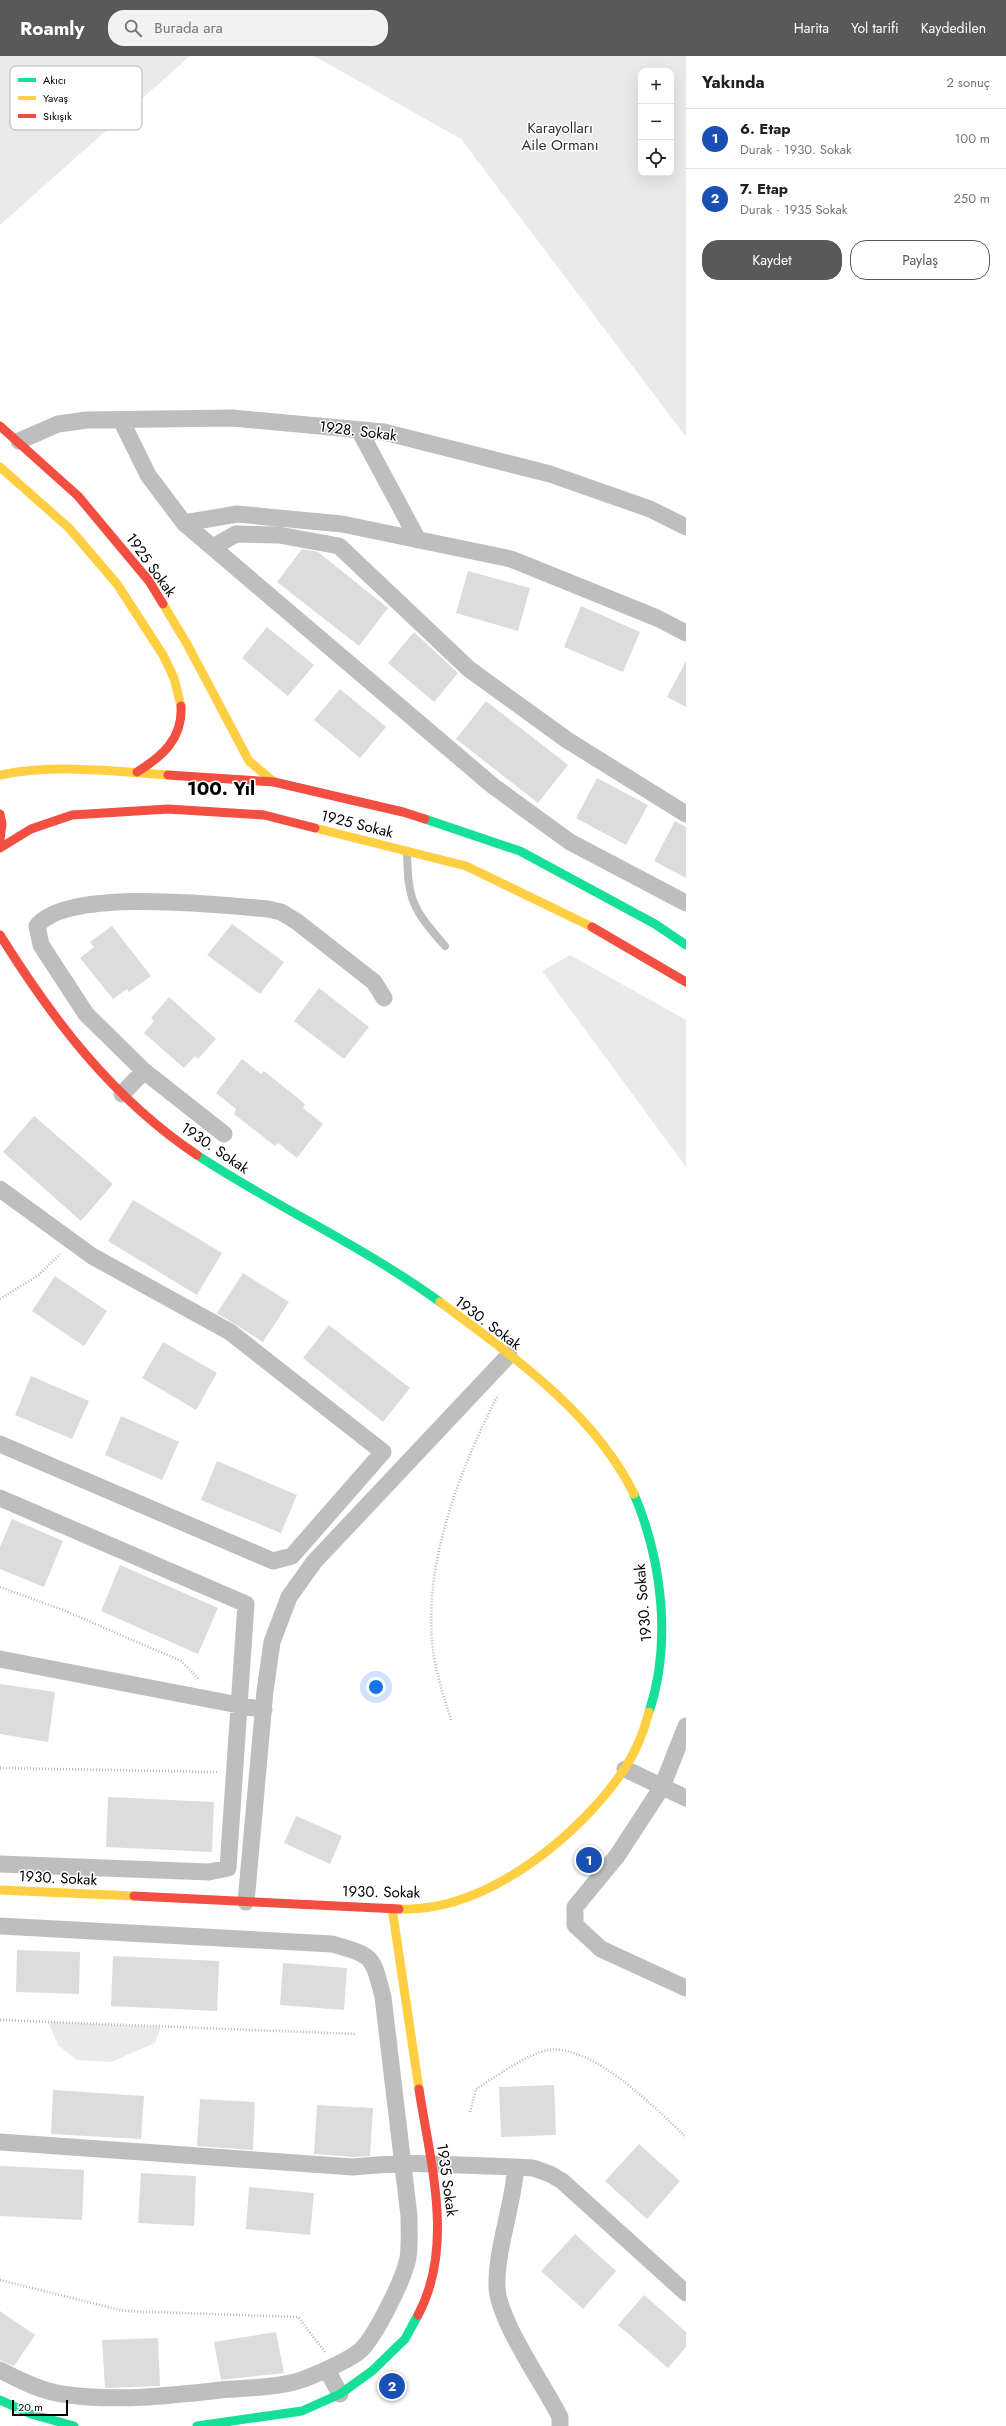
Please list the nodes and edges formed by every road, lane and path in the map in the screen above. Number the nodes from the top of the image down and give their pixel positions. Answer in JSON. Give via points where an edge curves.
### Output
{"nodes":[{"id":1,"x":121,"y":420,"type":"junction"},
{"id":2,"x":0,"y":426,"type":"edge"},
{"id":3,"x":359,"y":430,"type":"junction"},
{"id":4,"x":19,"y":441,"type":"junction"},
{"id":5,"x":0,"y":467,"type":"edge"},
{"id":6,"x":184,"y":523,"type":"junction"},
{"id":7,"x":686,"y":527,"type":"edge"},
{"id":8,"x":418,"y":540,"type":"junction"},
{"id":9,"x":213,"y":547,"type":"junction"},
{"id":10,"x":686,"y":633,"type":"edge"},
{"id":11,"x":137,"y":772,"type":"junction"},
{"id":12,"x":0,"y":775,"type":"edge"},
{"id":13,"x":274,"y":782,"type":"junction"},
{"id":14,"x":0,"y":814,"type":"edge"},
{"id":15,"x":686,"y":814,"type":"edge"},
{"id":16,"x":0,"y":840,"type":"edge"},
{"id":17,"x":0,"y":848,"type":"edge"},
{"id":18,"x":407,"y":851,"type":"junction"},
{"id":19,"x":686,"y":903,"type":"edge"},
{"id":20,"x":0,"y":935,"type":"edge"},
{"id":21,"x":686,"y":945,"type":"edge"},
{"id":22,"x":445,"y":946,"type":"dead end"},
{"id":23,"x":686,"y":982,"type":"edge"},
{"id":24,"x":384,"y":998,"type":"dead end"},
{"id":25,"x":144,"y":1071,"type":"junction"},
{"id":26,"x":122,"y":1094,"type":"junction"},
{"id":27,"x":224,"y":1134,"type":"dead end"},
{"id":28,"x":0,"y":1189,"type":"edge"},
{"id":29,"x":72,"y":1240,"type":"junction"},
{"id":30,"x":0,"y":1299,"type":"edge"},
{"id":31,"x":509,"y":1355,"type":"junction"},
{"id":32,"x":499,"y":1392,"type":"dead end"},
{"id":33,"x":0,"y":1444,"type":"edge"},
{"id":34,"x":383,"y":1452,"type":"junction"},
{"id":35,"x":402,"y":1469,"type":"junction"},
{"id":36,"x":0,"y":1498,"type":"edge"},
{"id":37,"x":0,"y":1587,"type":"edge"},
{"id":38,"x":0,"y":1659,"type":"edge"},
{"id":39,"x":202,"y":1681,"type":"dead end"},
{"id":40,"x":239,"y":1705,"type":"junction"},
{"id":41,"x":264,"y":1710,"type":"junction"},
{"id":42,"x":451,"y":1720,"type":"dead end"},
{"id":43,"x":686,"y":1726,"type":"edge"},
{"id":44,"x":0,"y":1768,"type":"edge"},
{"id":45,"x":625,"y":1769,"type":"junction"},
{"id":46,"x":235,"y":1773,"type":"junction"},
{"id":47,"x":662,"y":1787,"type":"junction"},
{"id":48,"x":686,"y":1798,"type":"edge"},
{"id":49,"x":0,"y":1864,"type":"edge"},
{"id":50,"x":0,"y":1890,"type":"edge"},
{"id":51,"x":246,"y":1902,"type":"junction"},
{"id":52,"x":392,"y":1908,"type":"junction"},
{"id":53,"x":0,"y":1926,"type":"edge"},
{"id":54,"x":686,"y":1988,"type":"edge"},
{"id":55,"x":0,"y":2020,"type":"edge"},
{"id":56,"x":355,"y":2034,"type":"dead end"},
{"id":57,"x":470,"y":2112,"type":"dead end"},
{"id":58,"x":686,"y":2137,"type":"edge"},
{"id":59,"x":0,"y":2142,"type":"edge"},
{"id":60,"x":402,"y":2163,"type":"junction"},
{"id":61,"x":431,"y":2164,"type":"junction"},
{"id":62,"x":516,"y":2167,"type":"junction"},
{"id":63,"x":0,"y":2280,"type":"edge"},
{"id":64,"x":686,"y":2293,"type":"edge"},
{"id":65,"x":331,"y":2367,"type":"junction"},
{"id":66,"x":0,"y":2370,"type":"edge"},
{"id":67,"x":340,"y":2394,"type":"junction"},
{"id":68,"x":0,"y":2400,"type":"edge"},
{"id":69,"x":69,"y":2426,"type":"edge"},
{"id":70,"x":197,"y":2426,"type":"edge"},
{"id":71,"x":560,"y":2426,"type":"edge"}],
"edges":[{"from":1,"to":3,"type":"street","name":"1928. Sokak","via":[[232,418]]},
{"from":1,"to":4,"type":"street","name":"1928. Sokak","via":[[87,420],[58,424]]},
{"from":1,"to":6,"type":"street","via":[[148,475]]},
{"from":2,"to":4,"type":"main road","name":"1925 Sokak"},
{"from":3,"to":7,"type":"street","name":"1928. Sokak","via":[[384,432],[550,474],[650,509]]},
{"from":3,"to":8,"type":"street"},
{"from":4,"to":13,"type":"main road","name":"1925 Sokak","via":[[78,496],[150,581],[187,644],[249,761]]},
{"from":5,"to":11,"type":"main road","name":"1925 Sokak","via":[[89,549],[137,613],[170,667],[179,689],[182,717],[174,740],[160,759]]},
{"from":6,"to":8,"type":"street","via":[[238,514],[342,524]]},
{"from":6,"to":9,"type":"street"},
{"from":8,"to":10,"type":"street","via":[[511,558],[657,618]]},
{"from":9,"to":15,"type":"street","via":[[236,534],[279,535],[339,546],[469,669],[567,740]]},
{"from":9,"to":19,"type":"street","via":[[493,786],[570,842]]},
{"from":11,"to":12,"type":"main road","name":"1925 Sokak","via":[[19,771]]},
{"from":11,"to":13,"type":"main road","name":"1925 Sokak"},
{"from":13,"to":21,"type":"main road","name":"1925 Sokak","via":[[403,812],[520,851],[654,924]]},
{"from":14,"to":16,"type":"main road"},
{"from":17,"to":18,"type":"main road","name":"1925 Sokak","via":[[31,829],[72,815],[168,809],[264,815]]},
{"from":18,"to":22,"type":"lane","via":[[407,883],[411,901],[424,922]]},
{"from":18,"to":23,"type":"main road","name":"1925 Sokak","via":[[466,866],[605,933]]},
{"from":20,"to":26,"type":"main road","name":"1930. Sokak","via":[[28,982],[70,1039]]},
{"from":24,"to":25,"type":"street","via":[[374,982],[296,921],[281,912],[268,909],[148,900],[88,906],[65,911],[41,921],[37,926],[41,946],[86,1014]]},
{"from":25,"to":26,"type":"street"},
{"from":25,"to":27,"type":"street"},
{"from":26,"to":31,"type":"main road","name":"1930. Sokak","via":[[156,1124],[229,1176],[400,1274]]},
{"from":28,"to":29,"type":"street"},
{"from":29,"to":30,"type":"path","via":[[39,1275]]},
{"from":29,"to":34,"type":"street","via":[[92,1256],[230,1332]]},
{"from":31,"to":35,"type":"street"},
{"from":31,"to":45,"type":"main road","name":"1930. Sokak","via":[[558,1397],[603,1444],[628,1480],[645,1522],[657,1576],[662,1631],[660,1676],[646,1723]]},
{"from":32,"to":42,"type":"path","via":[[472,1444],[454,1497],[433,1584],[432,1640],[435,1664]]},
{"from":33,"to":34,"type":"street","via":[[273,1561],[292,1556]]},
{"from":34,"to":35,"type":"street"},
{"from":35,"to":41,"type":"street","via":[[314,1562],[289,1597],[272,1642]]},
{"from":36,"to":40,"type":"street","via":[[246,1604]]},
{"from":37,"to":39,"type":"path","via":[[63,1610],[181,1661]]},
{"from":38,"to":40,"type":"street"},
{"from":40,"to":41,"type":"street"},
{"from":40,"to":46,"type":"street"},
{"from":41,"to":51,"type":"street"},
{"from":43,"to":47,"type":"street"},
{"from":44,"to":46,"type":"path"},
{"from":45,"to":47,"type":"street"},
{"from":45,"to":52,"type":"main road","name":"1930. Sokak","via":[[570,1830],[526,1866],[474,1896],[419,1910]]},
{"from":46,"to":49,"type":"street","via":[[228,1868],[209,1872]]},
{"from":47,"to":48,"type":"street"},
{"from":47,"to":54,"type":"street","via":[[617,1856],[575,1907],[575,1925],[601,1949]]},
{"from":50,"to":51,"type":"main road","name":"1930. Sokak"},
{"from":51,"to":52,"type":"main road","name":"1930. Sokak"},
{"from":52,"to":61,"type":"main road","name":"1935 Sokak"},
{"from":53,"to":60,"type":"street","via":[[332,1944],[365,1954],[374,1965],[383,1997]]},
{"from":55,"to":56,"type":"path"},
{"from":57,"to":58,"type":"path","via":[[476,2089],[514,2065],[547,2050],[568,2052],[603,2066]]},
{"from":59,"to":60,"type":"street","via":[[353,2167]]},
{"from":60,"to":61,"type":"street"},
{"from":60,"to":65,"type":"street","via":[[409,2216],[408,2259],[381,2319],[361,2350]]},
{"from":61,"to":62,"type":"street"},
{"from":61,"to":67,"type":"main road","name":"1935 Sokak","via":[[439,2219],[435,2263],[426,2300],[405,2339],[372,2371]]},
{"from":62,"to":64,"type":"street","via":[[533,2168],[562,2182]]},
{"from":62,"to":71,"type":"street","via":[[497,2274],[498,2298],[506,2320],[560,2417]]},
{"from":63,"to":65,"type":"path","via":[[124,2312],[298,2317]]},
{"from":65,"to":66,"type":"street","via":[[291,2383],[161,2397],[106,2400],[60,2394]]},
{"from":65,"to":67,"type":"street"},
{"from":67,"to":70,"type":"main road","name":"1935 Sokak","via":[[302,2411]]},
{"from":68,"to":69,"type":"main road","via":[[31,2414]]}]}
